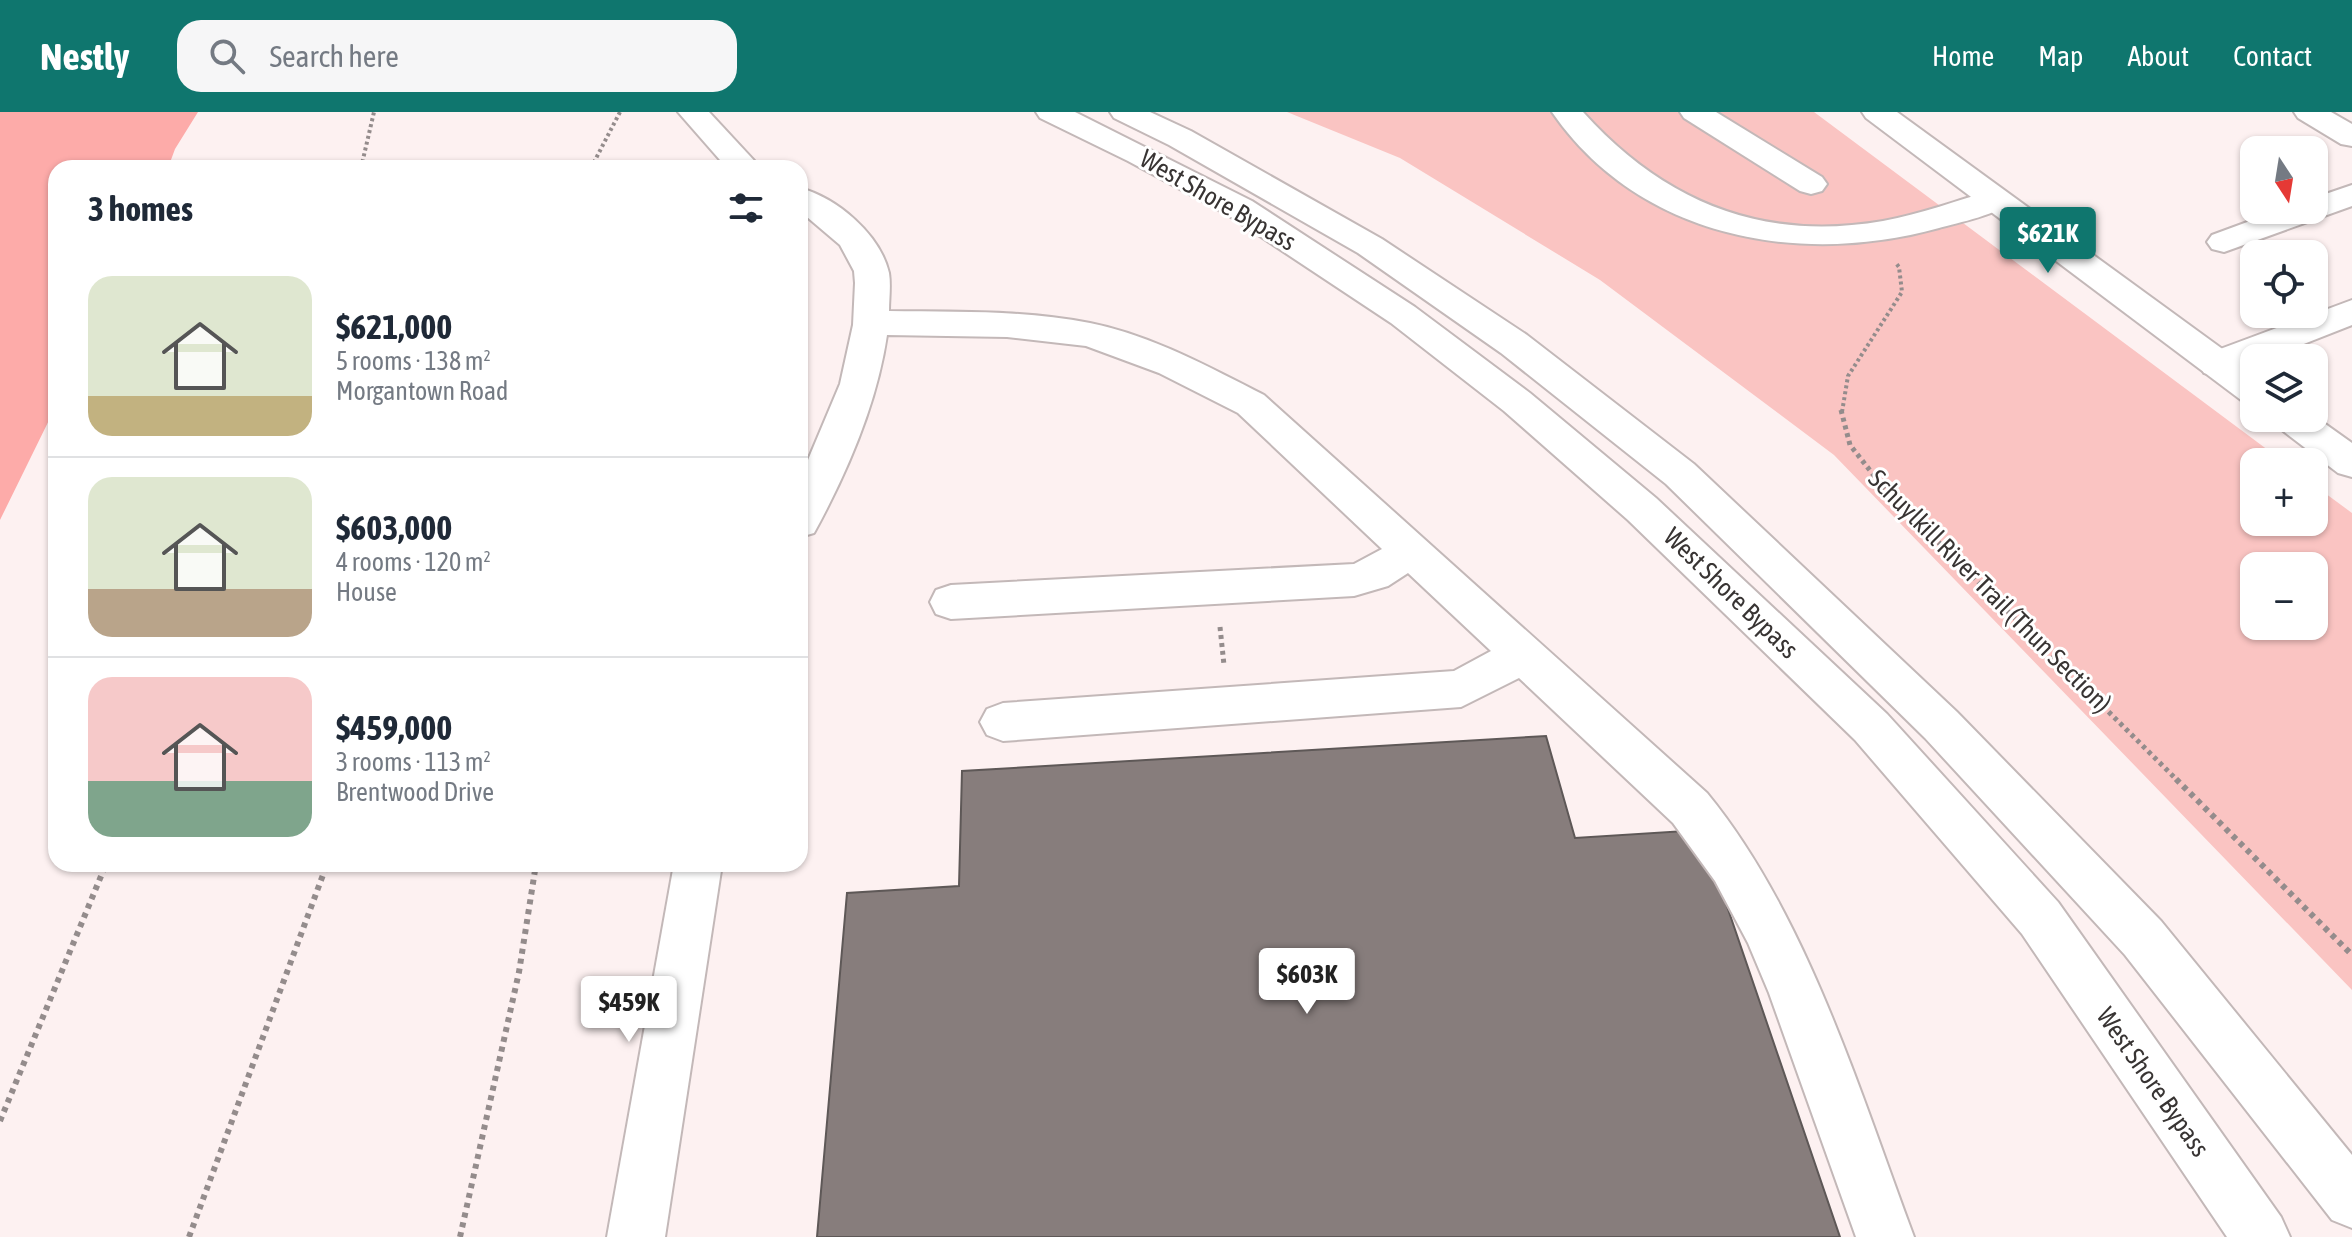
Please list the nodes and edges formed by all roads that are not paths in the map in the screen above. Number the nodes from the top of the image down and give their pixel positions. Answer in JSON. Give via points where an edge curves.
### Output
{"nodes":[{"id":1,"x":693,"y":112,"type":"edge"},
{"id":2,"x":1051,"y":112,"type":"edge"},
{"id":3,"x":1125,"y":112,"type":"edge"},
{"id":4,"x":1567,"y":112,"type":"edge"},
{"id":5,"x":1695,"y":112,"type":"edge"},
{"id":6,"x":1877,"y":112,"type":"edge"},
{"id":7,"x":2309,"y":112,"type":"edge"},
{"id":8,"x":2352,"y":137,"type":"edge"},
{"id":9,"x":736,"y":160,"type":"edge"},
{"id":10,"x":1811,"y":184,"type":"dead end"},
{"id":11,"x":2352,"y":195,"type":"edge"},
{"id":12,"x":1995,"y":200,"type":"junction"},
{"id":13,"x":808,"y":202,"type":"edge"},
{"id":14,"x":2328,"y":204,"type":"edge"},
{"id":15,"x":2274,"y":224,"type":"edge"},
{"id":16,"x":2224,"y":242,"type":"dead end"},
{"id":17,"x":2352,"y":312,"type":"edge"},
{"id":18,"x":873,"y":323,"type":"junction"},
{"id":19,"x":2217,"y":364,"type":"junction"},
{"id":20,"x":2240,"y":381,"type":"edge"},
{"id":21,"x":2310,"y":432,"type":"edge"},
{"id":22,"x":2352,"y":463,"type":"edge"},
{"id":23,"x":808,"y":504,"type":"edge"},
{"id":24,"x":1413,"y":550,"type":"junction"},
{"id":25,"x":951,"y":602,"type":"dead end"},
{"id":26,"x":1523,"y":654,"type":"junction"},
{"id":27,"x":1003,"y":722,"type":"dead end"},
{"id":28,"x":697,"y":872,"type":"edge"},
{"id":29,"x":2352,"y":1200,"type":"edge"},
{"id":30,"x":636,"y":1237,"type":"edge"},
{"id":31,"x":1885,"y":1237,"type":"edge"},
{"id":32,"x":2261,"y":1237,"type":"edge"}],
"edges":[{"from":1,"to":9,"type":"main road"},
{"from":2,"to":32,"type":"main road","name":"West Shore Bypass","via":[[1240,208],[1403,315],[1517,402],[1642,509],[1871,727],[2040,918]]},
{"from":3,"to":29,"type":"main road","name":"West Shore Bypass","via":[[1370,246],[1514,344],[1680,474],[1941,725],[2143,938]]},
{"from":4,"to":12,"type":"main road","via":[[1627,173],[1665,198],[1724,221],[1789,235],[1872,233]]},
{"from":5,"to":10,"type":"main road"},
{"from":6,"to":12,"type":"main road"},
{"from":7,"to":8,"type":"main road"},
{"from":11,"to":14,"type":"main road"},
{"from":12,"to":19,"type":"main road"},
{"from":13,"to":18,"type":"main road","via":[[854,237],[871,272]]},
{"from":15,"to":16,"type":"main road"},
{"from":17,"to":19,"type":"main road"},
{"from":18,"to":23,"type":"main road","via":[[856,393]]},
{"from":18,"to":24,"type":"main road","via":[[1007,325],[1090,335],[1172,364],[1251,404]]},
{"from":19,"to":20,"type":"main road"},
{"from":21,"to":22,"type":"main road"},
{"from":24,"to":25,"type":"main road","via":[[1373,575],[1354,580]]},
{"from":24,"to":26,"type":"main road"},
{"from":26,"to":27,"type":"main road","via":[[1461,689]]},
{"from":26,"to":31,"type":"main road","via":[[1690,808],[1727,857],[1794,991]]},
{"from":28,"to":30,"type":"main road"}]}
